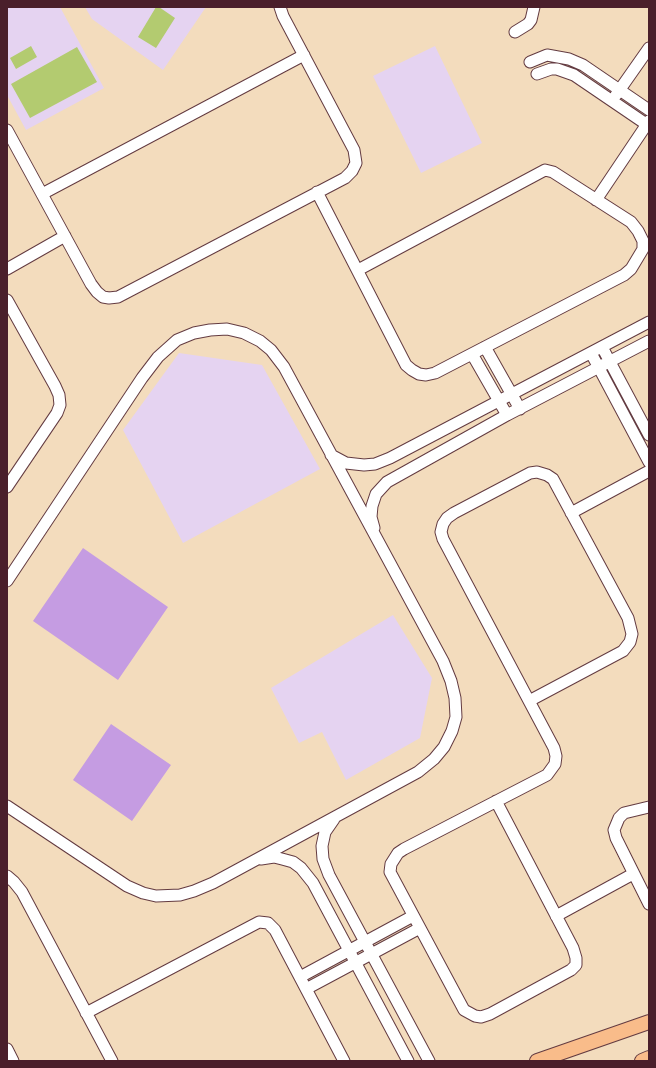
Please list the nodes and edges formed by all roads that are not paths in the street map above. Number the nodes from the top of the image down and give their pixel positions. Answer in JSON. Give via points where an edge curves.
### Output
{"nodes":[{"id":1,"x":280,"y":7,"type":"edge"},
{"id":2,"x":534,"y":7,"type":"edge"},
{"id":3,"x":515,"y":32,"type":"dead end"},
{"id":4,"x":649,"y":48,"type":"edge"},
{"id":5,"x":304,"y":55,"type":"junction"},
{"id":6,"x":530,"y":62,"type":"dead end"},
{"id":7,"x":537,"y":74,"type":"dead end"},
{"id":8,"x":620,"y":90,"type":"junction"},
{"id":9,"x":612,"y":101,"type":"junction"},
{"id":10,"x":649,"y":110,"type":"edge"},
{"id":11,"x":648,"y":124,"type":"edge"},
{"id":12,"x":7,"y":130,"type":"edge"},
{"id":13,"x":317,"y":192,"type":"junction"},
{"id":14,"x":42,"y":194,"type":"junction"},
{"id":15,"x":596,"y":200,"type":"junction"},
{"id":16,"x":65,"y":236,"type":"junction"},
{"id":17,"x":7,"y":269,"type":"edge"},
{"id":18,"x":358,"y":270,"type":"junction"},
{"id":19,"x":7,"y":300,"type":"edge"},
{"id":20,"x":649,"y":322,"type":"edge"},
{"id":21,"x":649,"y":341,"type":"edge"},
{"id":22,"x":485,"y":347,"type":"junction"},
{"id":23,"x":602,"y":347,"type":"junction"},
{"id":24,"x":591,"y":353,"type":"junction"},
{"id":25,"x":472,"y":354,"type":"junction"},
{"id":26,"x":611,"y":362,"type":"junction"},
{"id":27,"x":599,"y":368,"type":"junction"},
{"id":28,"x":511,"y":394,"type":"junction"},
{"id":29,"x":498,"y":400,"type":"junction"},
{"id":30,"x":520,"y":409,"type":"junction"},
{"id":31,"x":507,"y":415,"type":"junction"},
{"id":32,"x":649,"y":435,"type":"edge"},
{"id":33,"x":331,"y":455,"type":"junction"},
{"id":34,"x":649,"y":462,"type":"edge"},
{"id":35,"x":649,"y":471,"type":"edge"},
{"id":36,"x":7,"y":487,"type":"edge"},
{"id":37,"x":571,"y":512,"type":"junction"},
{"id":38,"x":377,"y":540,"type":"junction"},
{"id":39,"x":8,"y":579,"type":"edge"},
{"id":40,"x":529,"y":701,"type":"junction"},
{"id":41,"x":496,"y":801,"type":"junction"},
{"id":42,"x":7,"y":806,"type":"edge"},
{"id":43,"x":649,"y":808,"type":"edge"},
{"id":44,"x":336,"y":816,"type":"junction"},
{"id":45,"x":257,"y":859,"type":"junction"},
{"id":46,"x":633,"y":874,"type":"junction"},
{"id":47,"x":7,"y":876,"type":"edge"},
{"id":48,"x":649,"y":904,"type":"edge"},
{"id":49,"x":413,"y":916,"type":"junction"},
{"id":50,"x":556,"y":916,"type":"junction"},
{"id":51,"x":420,"y":928,"type":"junction"},
{"id":52,"x":365,"y":942,"type":"junction"},
{"id":53,"x":349,"y":950,"type":"junction"},
{"id":54,"x":371,"y":954,"type":"junction"},
{"id":55,"x":355,"y":963,"type":"junction"},
{"id":56,"x":300,"y":976,"type":"junction"},
{"id":57,"x":306,"y":989,"type":"junction"},
{"id":58,"x":86,"y":1013,"type":"junction"},
{"id":59,"x":649,"y":1022,"type":"edge"},
{"id":60,"x":7,"y":1049,"type":"edge"},
{"id":61,"x":649,"y":1058,"type":"edge"},
{"id":62,"x":14,"y":1061,"type":"edge"},
{"id":63,"x":112,"y":1061,"type":"edge"},
{"id":64,"x":344,"y":1061,"type":"edge"},
{"id":65,"x":408,"y":1061,"type":"edge"},
{"id":66,"x":429,"y":1061,"type":"edge"},
{"id":67,"x":537,"y":1061,"type":"edge"},
{"id":68,"x":642,"y":1061,"type":"edge"}],
"edges":[{"from":1,"to":5,"type":"street"},
{"from":2,"to":3,"type":"street","via":[[528,24]]},
{"from":4,"to":8,"type":"street"},
{"from":5,"to":13,"type":"street","via":[[354,150],[356,163],[352,172],[345,178]]},
{"from":5,"to":14,"type":"street"},
{"from":6,"to":8,"type":"street","via":[[547,55],[569,58]]},
{"from":7,"to":9,"type":"street","via":[[551,69],[563,70]]},
{"from":8,"to":9,"type":"street"},
{"from":8,"to":10,"type":"street"},
{"from":9,"to":11,"type":"street"},
{"from":11,"to":15,"type":"street"},
{"from":12,"to":14,"type":"street"},
{"from":13,"to":16,"type":"street","via":[[118,297],[109,298],[97,292]]},
{"from":13,"to":18,"type":"street"},
{"from":14,"to":16,"type":"street"},
{"from":15,"to":18,"type":"street","via":[[553,172],[545,170]]},
{"from":15,"to":22,"type":"street","via":[[631,222],[638,230],[643,241],[643,249],[631,269],[624,276]]},
{"from":16,"to":17,"type":"street"},
{"from":18,"to":25,"type":"street","via":[[406,365],[412,370],[426,375],[435,373]]},
{"from":19,"to":36,"type":"street","via":[[55,386],[60,405]]},
{"from":20,"to":23,"type":"street"},
{"from":21,"to":26,"type":"street"},
{"from":22,"to":25,"type":"street"},
{"from":22,"to":28,"type":"street"},
{"from":23,"to":24,"type":"street"},
{"from":23,"to":26,"type":"street"},
{"from":24,"to":27,"type":"street"},
{"from":24,"to":28,"type":"street"},
{"from":25,"to":29,"type":"street"},
{"from":26,"to":27,"type":"street"},
{"from":26,"to":32,"type":"street"},
{"from":27,"to":30,"type":"street"},
{"from":27,"to":34,"type":"street"},
{"from":28,"to":29,"type":"street"},
{"from":28,"to":30,"type":"street"},
{"from":29,"to":31,"type":"street"},
{"from":29,"to":33,"type":"street","via":[[375,464],[350,464]]},
{"from":30,"to":31,"type":"street"},
{"from":31,"to":38,"type":"street","via":[[381,487],[372,506],[371,517]]},
{"from":33,"to":38,"type":"street"},
{"from":33,"to":39,"type":"street","via":[[284,367],[271,350],[244,333],[227,329],[194,333],[178,340],[158,357]]},
{"from":35,"to":37,"type":"street"},
{"from":37,"to":40,"type":"street","via":[[628,618],[632,634],[630,642],[623,650]]},
{"from":37,"to":40,"type":"street","via":[[553,479],[542,473],[530,473],[454,513],[447,518],[441,532]]},
{"from":38,"to":44,"type":"street","via":[[443,661],[455,698],[456,717],[444,747],[418,772]]},
{"from":40,"to":41,"type":"street","via":[[554,748],[555,764],[547,775]]},
{"from":41,"to":49,"type":"street","via":[[404,849],[394,858],[390,864],[390,872]]},
{"from":41,"to":50,"type":"street"},
{"from":42,"to":45,"type":"street","via":[[127,886],[156,896],[194,891]]},
{"from":43,"to":46,"type":"street","via":[[624,813],[614,830]]},
{"from":44,"to":45,"type":"street"},
{"from":44,"to":52,"type":"street","via":[[325,832],[323,859]]},
{"from":45,"to":53,"type":"street","via":[[274,857],[301,868],[313,883]]},
{"from":46,"to":48,"type":"street"},
{"from":46,"to":50,"type":"street"},
{"from":47,"to":58,"type":"street","via":[[22,892]]},
{"from":49,"to":51,"type":"street"},
{"from":49,"to":52,"type":"street"},
{"from":50,"to":51,"type":"street","via":[[573,948],[576,965],[490,1014],[481,1016],[464,1010]]},
{"from":51,"to":54,"type":"street"},
{"from":52,"to":53,"type":"street"},
{"from":52,"to":54,"type":"street"},
{"from":53,"to":55,"type":"street"},
{"from":53,"to":56,"type":"street"},
{"from":54,"to":55,"type":"street"},
{"from":54,"to":66,"type":"street"},
{"from":55,"to":57,"type":"street"},
{"from":55,"to":65,"type":"street"},
{"from":56,"to":57,"type":"street"},
{"from":56,"to":58,"type":"street","via":[[275,930],[268,923],[259,922]]},
{"from":57,"to":64,"type":"street"},
{"from":58,"to":63,"type":"street"},
{"from":59,"to":67,"type":"main road"},
{"from":60,"to":62,"type":"street"},
{"from":61,"to":68,"type":"main road"}]}
